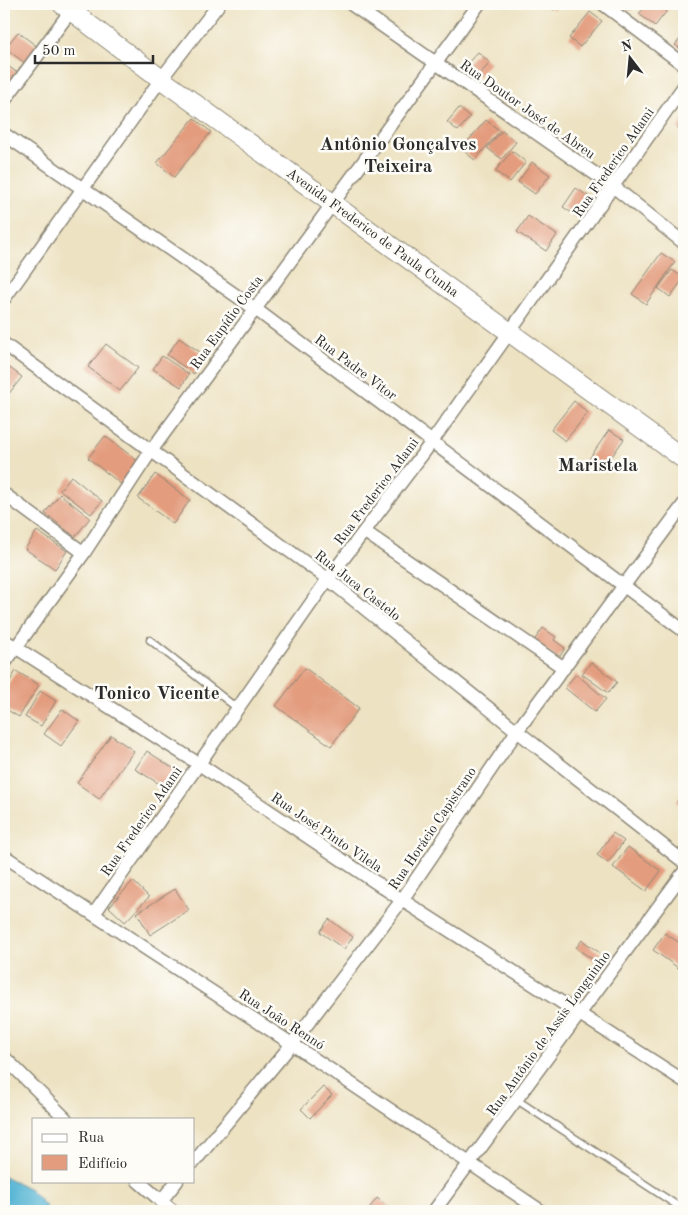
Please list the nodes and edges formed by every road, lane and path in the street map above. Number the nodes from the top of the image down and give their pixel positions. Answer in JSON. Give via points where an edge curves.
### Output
{"nodes":[{"id":1,"x":219,"y":4,"type":"edge"},
{"id":2,"x":351,"y":4,"type":"edge"},
{"id":3,"x":479,"y":4,"type":"edge"},
{"id":4,"x":603,"y":4,"type":"edge"},
{"id":5,"x":69,"y":6,"type":"edge"},
{"id":6,"x":435,"y":62,"type":"junction"},
{"id":7,"x":684,"y":65,"type":"edge"},
{"id":8,"x":161,"y":79,"type":"junction"},
{"id":9,"x":684,"y":86,"type":"edge"},
{"id":10,"x":4,"y":102,"type":"edge"},
{"id":11,"x":4,"y":134,"type":"edge"},
{"id":12,"x":614,"y":188,"type":"junction"},
{"id":13,"x":83,"y":191,"type":"junction"},
{"id":14,"x":334,"y":203,"type":"junction"},
{"id":15,"x":684,"y":243,"type":"edge"},
{"id":16,"x":4,"y":299,"type":"edge"},
{"id":17,"x":254,"y":308,"type":"junction"},
{"id":18,"x":510,"y":334,"type":"junction"},
{"id":19,"x":4,"y":344,"type":"edge"},
{"id":20,"x":431,"y":443,"type":"junction"},
{"id":21,"x":151,"y":451,"type":"junction"},
{"id":22,"x":684,"y":459,"type":"edge"},
{"id":23,"x":4,"y":494,"type":"edge"},
{"id":24,"x":684,"y":504,"type":"edge"},
{"id":25,"x":365,"y":532,"type":"junction"},
{"id":26,"x":84,"y":553,"type":"junction"},
{"id":27,"x":328,"y":580,"type":"junction"},
{"id":28,"x":624,"y":586,"type":"junction"},
{"id":29,"x":684,"y":631,"type":"edge"},
{"id":30,"x":4,"y":640,"type":"edge"},
{"id":31,"x":150,"y":640,"type":"dead end"},
{"id":32,"x":15,"y":647,"type":"junction"},
{"id":33,"x":4,"y":664,"type":"edge"},
{"id":34,"x":564,"y":668,"type":"junction"},
{"id":35,"x":238,"y":709,"type":"junction"},
{"id":36,"x":516,"y":731,"type":"junction"},
{"id":37,"x":199,"y":764,"type":"junction"},
{"id":38,"x":4,"y":856,"type":"edge"},
{"id":39,"x":684,"y":862,"type":"edge"},
{"id":40,"x":684,"y":872,"type":"edge"},
{"id":41,"x":402,"y":900,"type":"junction"},
{"id":42,"x":94,"y":914,"type":"junction"},
{"id":43,"x":581,"y":1014,"type":"junction"},
{"id":44,"x":292,"y":1044,"type":"junction"},
{"id":45,"x":4,"y":1057,"type":"edge"},
{"id":46,"x":684,"y":1081,"type":"edge"},
{"id":47,"x":517,"y":1100,"type":"junction"},
{"id":48,"x":65,"y":1118,"type":"edge"},
{"id":49,"x":195,"y":1161,"type":"edge"},
{"id":50,"x":471,"y":1163,"type":"junction"},
{"id":51,"x":139,"y":1182,"type":"edge"},
{"id":52,"x":176,"y":1182,"type":"edge"},
{"id":53,"x":161,"y":1201,"type":"junction"},
{"id":54,"x":684,"y":1210,"type":"edge"},
{"id":55,"x":173,"y":1211,"type":"edge"},
{"id":56,"x":434,"y":1211,"type":"edge"},
{"id":57,"x":541,"y":1211,"type":"edge"}],
"edges":[{"from":1,"to":8,"type":"street"},
{"from":2,"to":6,"type":"street","name":"Rua Doutor José de Abreu"},
{"from":3,"to":6,"type":"street","name":"Rua Eupídio Costa"},
{"from":4,"to":7,"type":"street"},
{"from":5,"to":8,"type":"main road","name":"Avenida Frederico de Paula Cunha"},
{"from":5,"to":10,"type":"street"},
{"from":6,"to":12,"type":"street","name":"Rua Doutor José de Abreu"},
{"from":6,"to":14,"type":"street","name":"Rua Eupídio Costa"},
{"from":8,"to":13,"type":"street"},
{"from":8,"to":14,"type":"main road","name":"Avenida Frederico de Paula Cunha"},
{"from":9,"to":12,"type":"street","name":"Rua Frederico Adami"},
{"from":11,"to":13,"type":"street","name":"Rua Padre Vitor"},
{"from":12,"to":15,"type":"street","name":"Rua Doutor José de Abreu"},
{"from":12,"to":18,"type":"street","name":"Rua Frederico Adami"},
{"from":13,"to":16,"type":"street"},
{"from":13,"to":17,"type":"street","name":"Rua Padre Vitor"},
{"from":14,"to":17,"type":"street","name":"Rua Eupídio Costa"},
{"from":14,"to":18,"type":"main road","name":"Avenida Frederico de Paula Cunha"},
{"from":17,"to":20,"type":"street","name":"Rua Padre Vitor"},
{"from":17,"to":21,"type":"street","name":"Rua Eupídio Costa"},
{"from":18,"to":20,"type":"street","name":"Rua Frederico Adami"},
{"from":18,"to":22,"type":"main road","name":"Avenida Frederico de Paula Cunha"},
{"from":19,"to":21,"type":"street","name":"Rua Juca Castelo"},
{"from":20,"to":25,"type":"street","name":"Rua Frederico Adami"},
{"from":20,"to":28,"type":"street","name":"Rua Padre Vitor"},
{"from":21,"to":26,"type":"street","name":"Rua Eupídio Costa"},
{"from":21,"to":27,"type":"street","name":"Rua Juca Castelo"},
{"from":23,"to":26,"type":"street"},
{"from":24,"to":28,"type":"street","name":"Rua Horácio Capistrano"},
{"from":25,"to":27,"type":"street","name":"Rua Frederico Adami"},
{"from":25,"to":34,"type":"street"},
{"from":26,"to":32,"type":"street","name":"Rua Eupídio Costa"},
{"from":27,"to":35,"type":"street","name":"Rua Frederico Adami"},
{"from":27,"to":36,"type":"street","name":"Rua Juca Castelo"},
{"from":28,"to":29,"type":"street","name":"Rua Padre Vitor"},
{"from":28,"to":34,"type":"street","name":"Rua Horácio Capistrano"},
{"from":30,"to":32,"type":"street","name":"Rua José Pinto Vilela"},
{"from":31,"to":35,"type":"lane"},
{"from":32,"to":33,"type":"street","name":"Rua Eupídio Costa"},
{"from":32,"to":37,"type":"street","name":"Rua José Pinto Vilela"},
{"from":34,"to":36,"type":"street","name":"Rua Horácio Capistrano"},
{"from":35,"to":37,"type":"street","name":"Rua Frederico Adami"},
{"from":36,"to":39,"type":"street","name":"Rua Juca Castelo"},
{"from":36,"to":41,"type":"street","name":"Rua Horácio Capistrano"},
{"from":37,"to":41,"type":"street","name":"Rua José Pinto Vilela"},
{"from":37,"to":42,"type":"street","name":"Rua Frederico Adami"},
{"from":38,"to":42,"type":"street","name":"Rua João Rennó"},
{"from":40,"to":43,"type":"street","name":"Rua Antônio de Assis Longuinho"},
{"from":41,"to":43,"type":"street","name":"Rua José Pinto Vilela"},
{"from":41,"to":44,"type":"street","name":"Rua Horácio Capistrano"},
{"from":42,"to":44,"type":"street","name":"Rua João Rennó"},
{"from":43,"to":46,"type":"street","name":"Rua José Pinto Vilela"},
{"from":43,"to":47,"type":"street","name":"Rua Antônio de Assis Longuinho"},
{"from":44,"to":49,"type":"street","name":"Rua Horácio Capistrano"},
{"from":44,"to":50,"type":"street","name":"Rua João Rennó"},
{"from":45,"to":48,"type":"street"},
{"from":47,"to":50,"type":"street","name":"Rua Antônio de Assis Longuinho"},
{"from":47,"to":54,"type":"lane"},
{"from":50,"to":56,"type":"street","name":"Rua Antônio de Assis Longuinho"},
{"from":50,"to":57,"type":"street","name":"Rua João Rennó"},
{"from":51,"to":53,"type":"street"},
{"from":52,"to":53,"type":"street"},
{"from":53,"to":55,"type":"street"}]}
